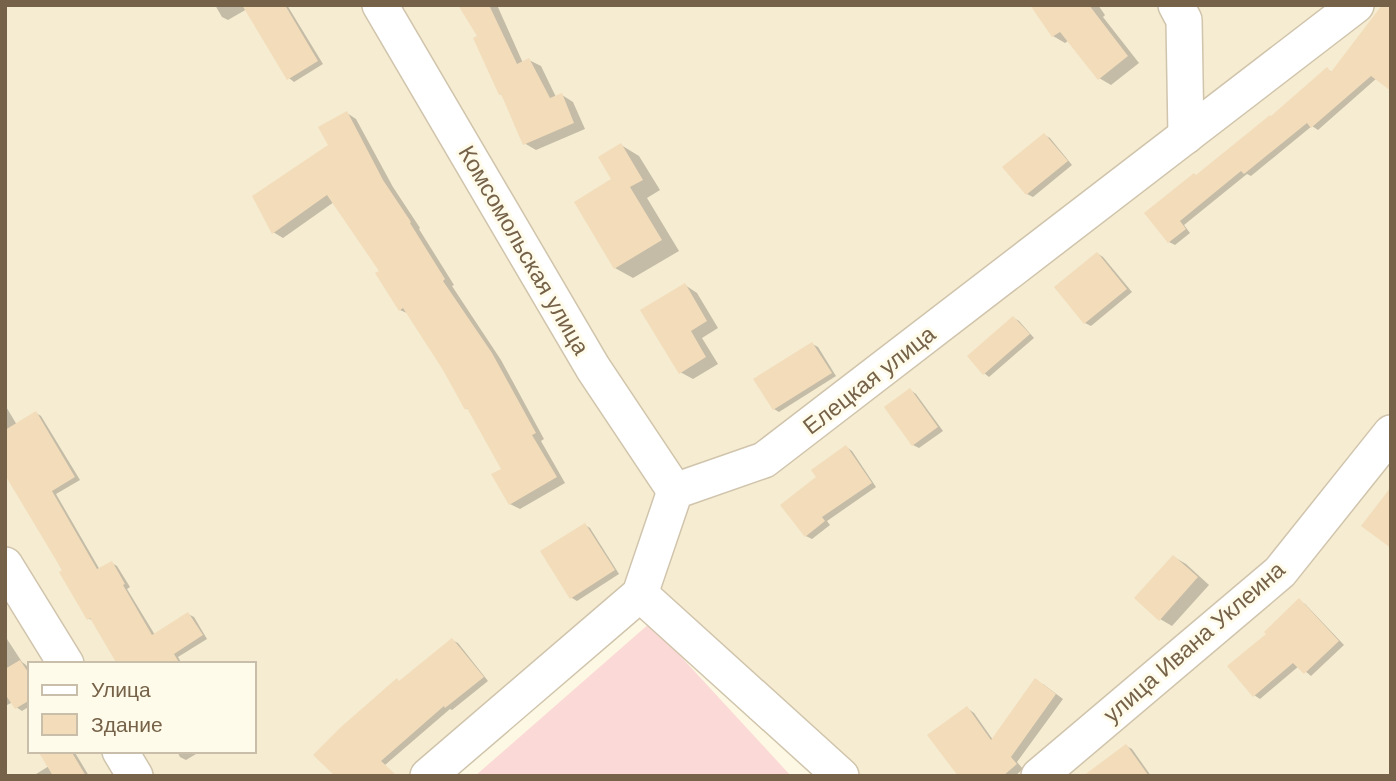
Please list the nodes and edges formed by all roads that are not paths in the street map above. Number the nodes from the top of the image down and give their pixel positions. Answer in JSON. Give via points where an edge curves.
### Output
{"nodes":[{"id":1,"x":380,"y":5,"type":"edge"},
{"id":2,"x":1176,"y":5,"type":"edge"},
{"id":3,"x":1356,"y":5,"type":"edge"},
{"id":4,"x":1185,"y":136,"type":"junction"},
{"id":5,"x":1391,"y":433,"type":"edge"},
{"id":6,"x":675,"y":491,"type":"junction"},
{"id":7,"x":5,"y":565,"type":"edge"},
{"id":8,"x":640,"y":594,"type":"junction"},
{"id":9,"x":65,"y":662,"type":"edge"},
{"id":10,"x":121,"y":753,"type":"edge"},
{"id":11,"x":135,"y":776,"type":"edge"},
{"id":12,"x":428,"y":776,"type":"edge"},
{"id":13,"x":841,"y":776,"type":"edge"},
{"id":14,"x":1039,"y":776,"type":"edge"}],
"edges":[{"from":1,"to":6,"type":"street","name":"Комсомольская улица","via":[[593,368]]},
{"from":2,"to":4,"type":"street","via":[[1184,20]]},
{"from":3,"to":4,"type":"street","name":"Елецкая улица"},
{"from":4,"to":6,"type":"street","name":"Елецкая улица","via":[[764,460]]},
{"from":5,"to":14,"type":"street","name":"улица Ивана Уклеина","via":[[1280,572]]},
{"from":6,"to":8,"type":"street"},
{"from":7,"to":9,"type":"street"},
{"from":8,"to":12,"type":"street"},
{"from":8,"to":13,"type":"street"},
{"from":10,"to":11,"type":"street"}]}
